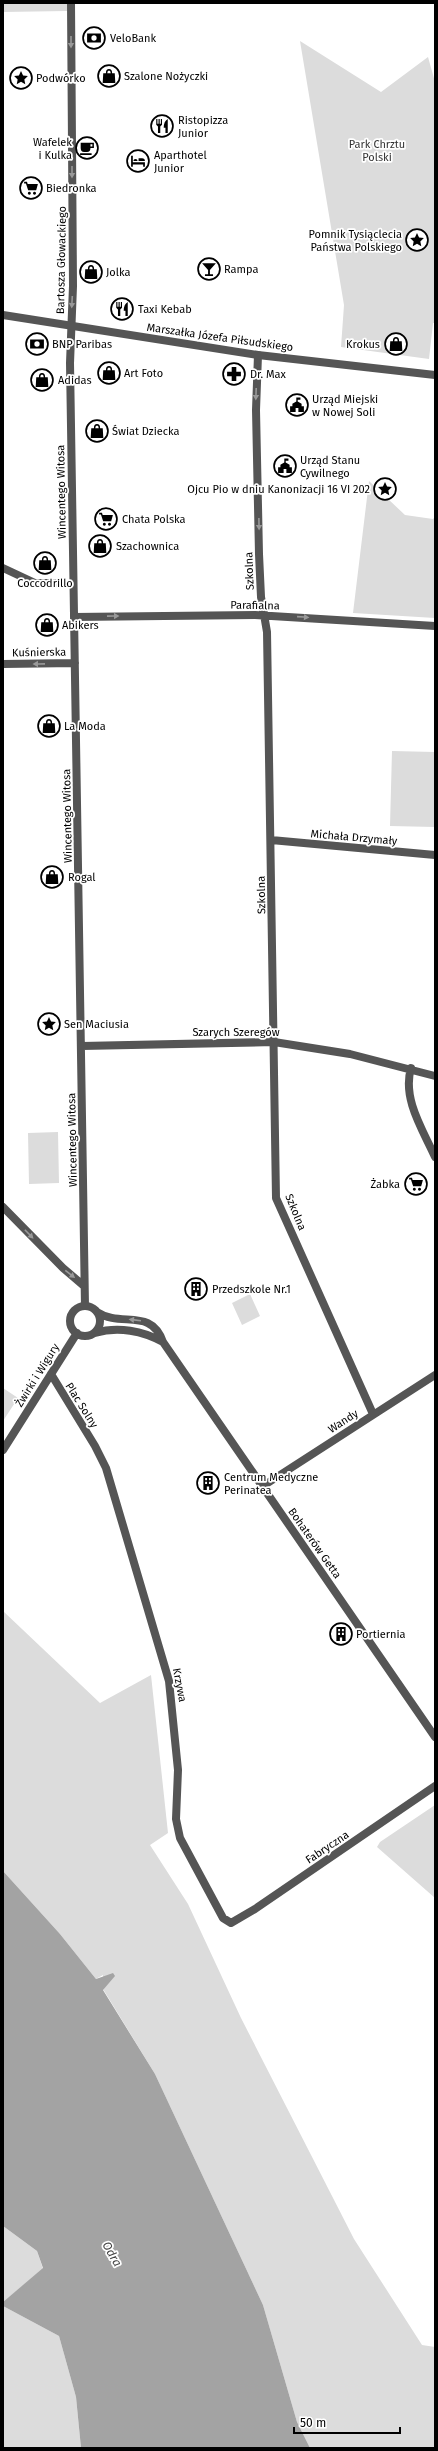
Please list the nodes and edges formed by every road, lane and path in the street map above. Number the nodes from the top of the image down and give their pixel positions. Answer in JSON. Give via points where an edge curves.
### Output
{"nodes":[{"id":1,"x":71,"y":3,"type":"edge"},
{"id":2,"x":3,"y":315,"type":"edge"},
{"id":3,"x":71,"y":326,"type":"junction"},
{"id":4,"x":258,"y":355,"type":"junction"},
{"id":5,"x":435,"y":375,"type":"edge"},
{"id":6,"x":3,"y":568,"type":"edge"},
{"id":7,"x":58,"y":583,"type":"dead end"},
{"id":8,"x":264,"y":615,"type":"junction"},
{"id":9,"x":74,"y":617,"type":"junction"},
{"id":10,"x":435,"y":626,"type":"edge"},
{"id":11,"x":75,"y":663,"type":"junction"},
{"id":12,"x":3,"y":664,"type":"edge"},
{"id":13,"x":271,"y":840,"type":"junction"},
{"id":14,"x":435,"y":855,"type":"edge"},
{"id":15,"x":274,"y":1042,"type":"junction"},
{"id":16,"x":82,"y":1046,"type":"junction"},
{"id":17,"x":411,"y":1068,"type":"junction"},
{"id":18,"x":435,"y":1076,"type":"edge"},
{"id":19,"x":435,"y":1157,"type":"edge"},
{"id":20,"x":3,"y":1207,"type":"edge"},
{"id":21,"x":84,"y":1286,"type":"junction"},
{"id":22,"x":85,"y":1306,"type":"junction"},
{"id":23,"x":97,"y":1312,"type":"junction"},
{"id":24,"x":77,"y":1333,"type":"junction"},
{"id":25,"x":95,"y":1333,"type":"junction"},
{"id":26,"x":163,"y":1342,"type":"junction"},
{"id":27,"x":51,"y":1374,"type":"junction"},
{"id":28,"x":435,"y":1375,"type":"edge"},
{"id":29,"x":373,"y":1414,"type":"junction"},
{"id":30,"x":95,"y":1446,"type":"joint"},
{"id":31,"x":3,"y":1450,"type":"edge"},
{"id":32,"x":263,"y":1486,"type":"junction"},
{"id":33,"x":435,"y":1737,"type":"edge"},
{"id":34,"x":435,"y":1786,"type":"edge"},
{"id":35,"x":231,"y":1923,"type":"joint"}],
"edges":[{"from":1,"to":3,"type":"street","name":"Bartosza Głowackiego","one_way":true},
{"from":2,"to":3,"type":"street","name":"Marszałka Józefa Piłsudskiego"},
{"from":3,"to":4,"type":"street","name":"Marszałka Józefa Piłsudskiego"},
{"from":3,"to":9,"type":"street","name":"Wincentego Witosa"},
{"from":4,"to":5,"type":"street","name":"Marszałka Józefa Piłsudskiego"},
{"from":4,"to":8,"type":"street","name":"Szkolna","one_way":true,"via":[[256,410],[259,554]]},
{"from":6,"to":7,"type":"street","via":[[30,582]]},
{"from":9,"to":8,"type":"street","name":"Parafialna","one_way":true},
{"from":8,"to":10,"type":"street","name":"Parafialna","one_way":true},
{"from":8,"to":13,"type":"street","name":"Szkolna","via":[[267,632]]},
{"from":9,"to":11,"type":"street","name":"Wincentego Witosa"},
{"from":11,"to":12,"type":"street","name":"Kuśnierska","one_way":true},
{"from":11,"to":16,"type":"street","name":"Wincentego Witosa"},
{"from":13,"to":14,"type":"street","name":"Michała Drzymały"},
{"from":13,"to":15,"type":"street","name":"Szkolna"},
{"from":15,"to":16,"type":"street","name":"Szarych Szeregów"},
{"from":15,"to":17,"type":"street","name":"Szarych Szeregów","via":[[350,1054]]},
{"from":15,"to":29,"type":"street","name":"Szkolna","via":[[276,1198]]},
{"from":16,"to":21,"type":"street","name":"Wincentego Witosa"},
{"from":17,"to":18,"type":"street","name":"Szarych Szeregów"},
{"from":17,"to":19,"type":"street","via":[[408,1081],[410,1099]]},
{"from":20,"to":21,"type":"street","one_way":true,"via":[[62,1268]]},
{"from":21,"to":22,"type":"street","name":"Wincentego Witosa"},
{"from":22,"to":23,"type":"street"},
{"from":22,"to":24,"type":"street","via":[[76,1309],[71,1317],[72,1326]]},
{"from":23,"to":25,"type":"street","via":[[100,1320]]},
{"from":26,"to":23,"type":"street","name":"Bohaterów Getta","one_way":true,"via":[[157,1329],[149,1323],[105,1318]]},
{"from":24,"to":25,"type":"street","via":[[86,1336]]},
{"from":24,"to":27,"type":"street","name":"Żwirki i Wigury"},
{"from":25,"to":26,"type":"street","via":[[105,1330],[138,1331]]},
{"from":26,"to":32,"type":"street","name":"Bohaterów Getta"},
{"from":27,"to":30,"type":"street","name":"Plac Solny"},
{"from":27,"to":31,"type":"street","name":"Żwirki i Wigury"},
{"from":28,"to":29,"type":"street","name":"Wandy"},
{"from":29,"to":32,"type":"street","name":"Wandy"},
{"from":30,"to":35,"type":"street","name":"Krzywa","via":[[106,1468],[169,1681],[178,1770],[176,1819],[180,1838],[223,1918]]},
{"from":32,"to":33,"type":"street","name":"Bohaterów Getta"},
{"from":34,"to":35,"type":"street","name":"Fabryczna"}]}
